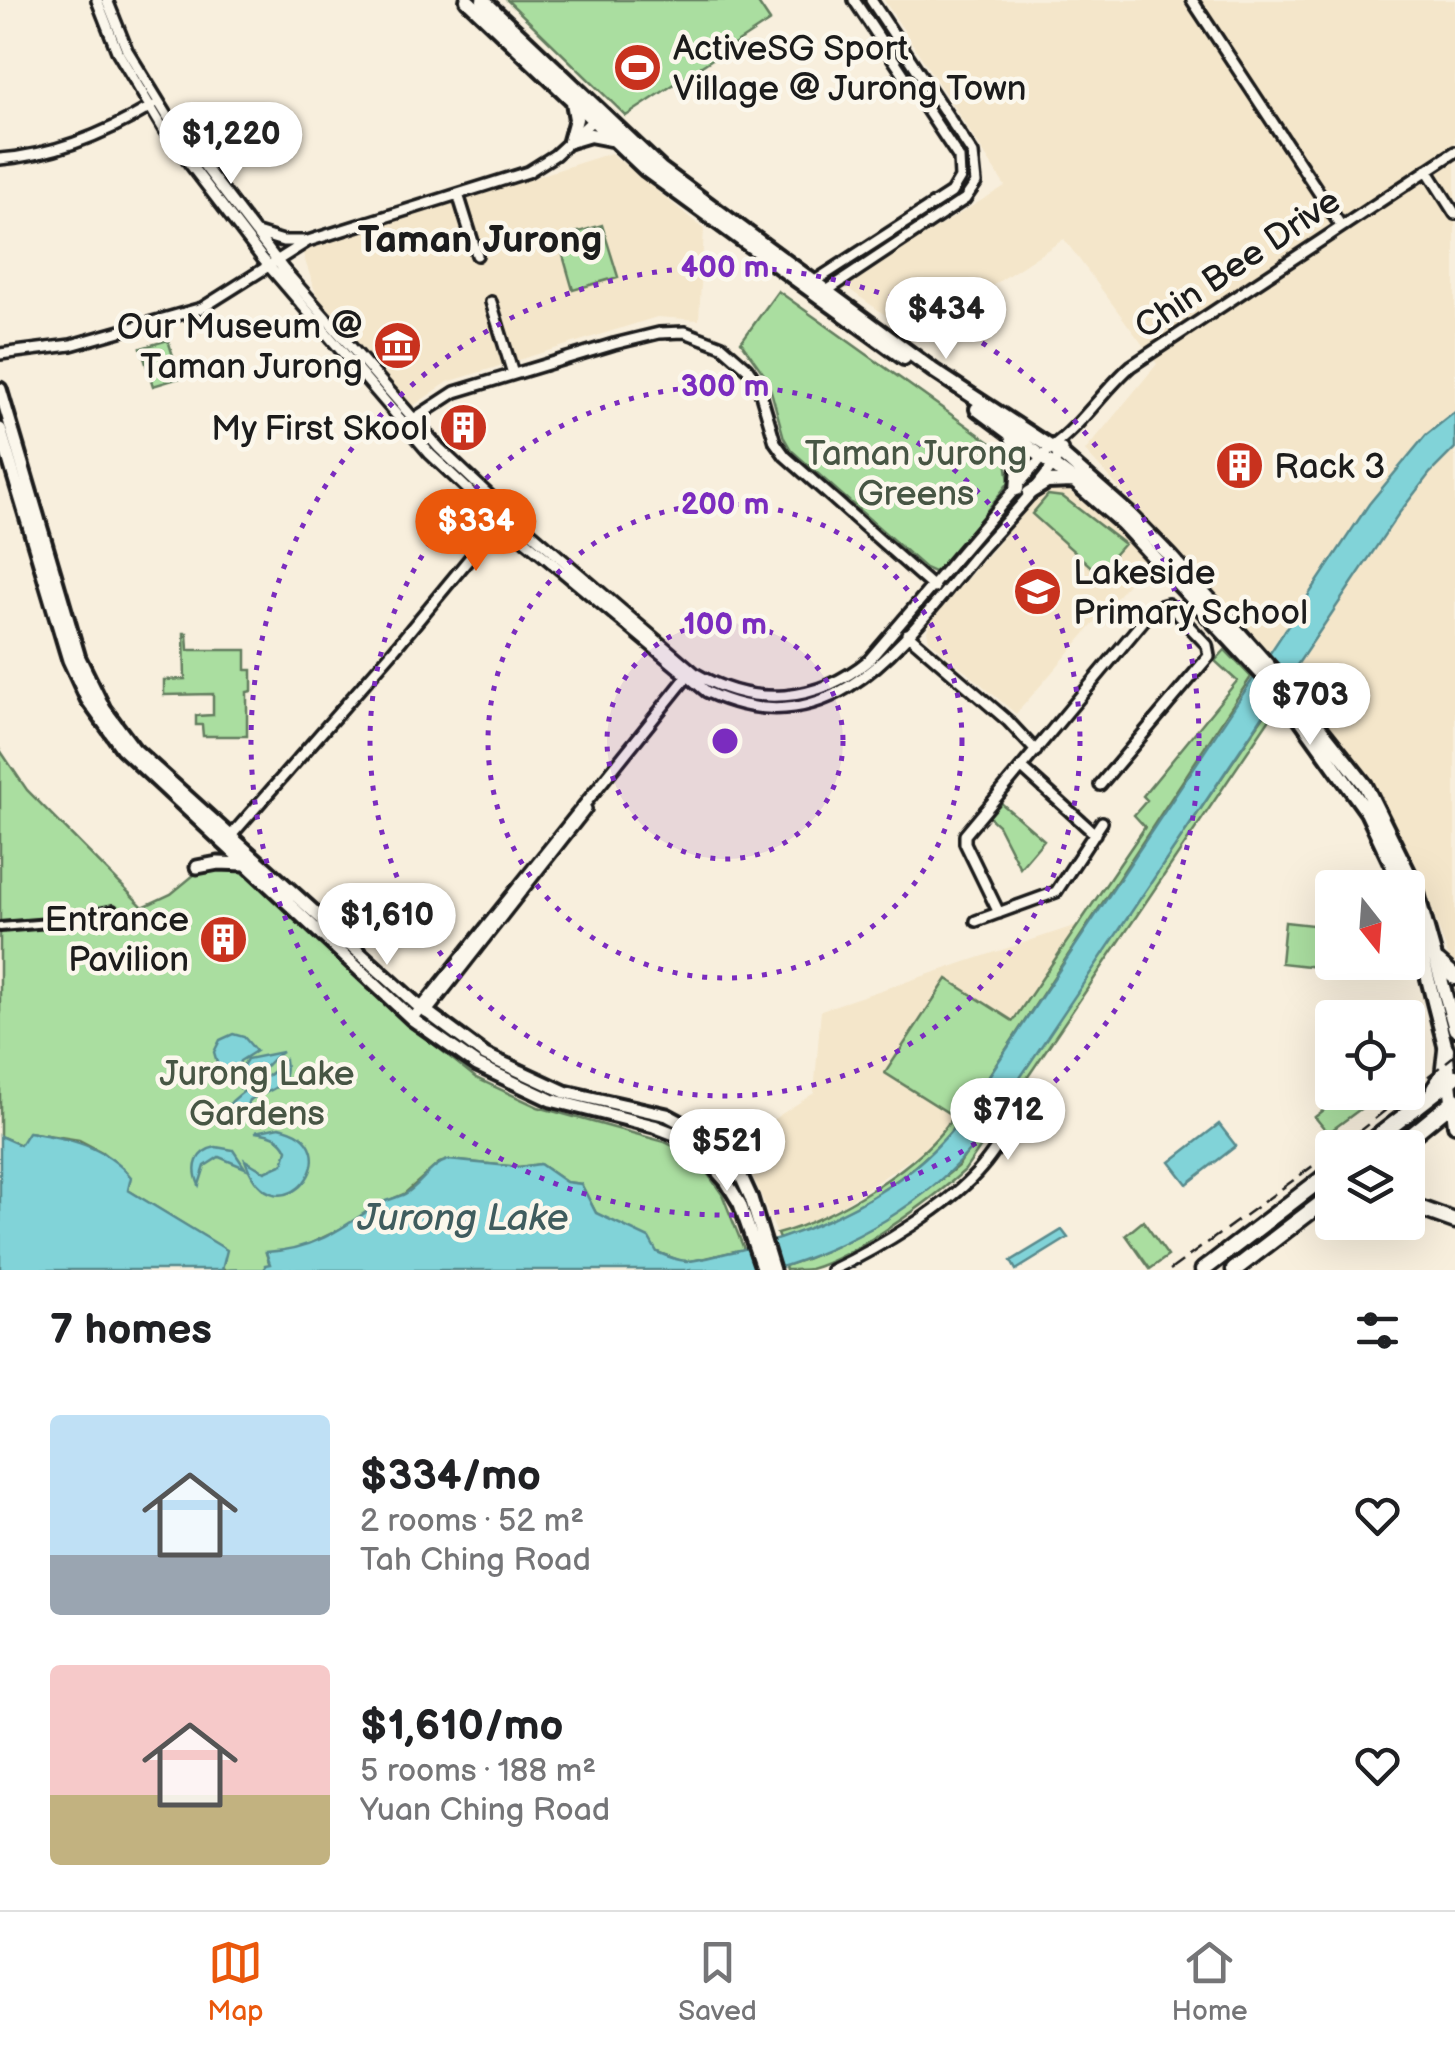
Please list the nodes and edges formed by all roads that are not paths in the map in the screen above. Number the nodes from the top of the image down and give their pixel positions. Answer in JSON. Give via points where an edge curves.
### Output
{"nodes":[{"id":1,"x":97,"y":0,"type":"edge"},
{"id":2,"x":107,"y":0,"type":"edge"},
{"id":3,"x":467,"y":0,"type":"edge"},
{"id":4,"x":483,"y":0,"type":"edge"},
{"id":5,"x":854,"y":0,"type":"edge"},
{"id":6,"x":872,"y":0,"type":"edge"},
{"id":7,"x":1192,"y":0,"type":"edge"},
{"id":8,"x":573,"y":102,"type":"junction"},
{"id":9,"x":154,"y":104,"type":"junction"},
{"id":10,"x":596,"y":117,"type":"junction"},
{"id":11,"x":570,"y":140,"type":"junction"},
{"id":12,"x":613,"y":140,"type":"junction"},
{"id":13,"x":1455,"y":152,"type":"edge"},
{"id":14,"x":0,"y":159,"type":"edge"},
{"id":15,"x":1427,"y":170,"type":"junction"},
{"id":16,"x":458,"y":194,"type":"junction"},
{"id":17,"x":1455,"y":214,"type":"edge"},
{"id":18,"x":1341,"y":226,"type":"junction"},
{"id":19,"x":254,"y":232,"type":"junction"},
{"id":20,"x":308,"y":240,"type":"junction"},
{"id":21,"x":477,"y":255,"type":"dead end"},
{"id":22,"x":273,"y":264,"type":"junction"},
{"id":23,"x":810,"y":284,"type":"junction"},
{"id":24,"x":824,"y":293,"type":"junction"},
{"id":25,"x":491,"y":302,"type":"dead end"},
{"id":26,"x":0,"y":354,"type":"edge"},
{"id":27,"x":513,"y":374,"type":"junction"},
{"id":28,"x":0,"y":389,"type":"edge"},
{"id":29,"x":415,"y":417,"type":"junction"},
{"id":30,"x":406,"y":424,"type":"junction"},
{"id":31,"x":0,"y":429,"type":"edge"},
{"id":32,"x":1006,"y":430,"type":"junction"},
{"id":33,"x":1051,"y":456,"type":"junction"},
{"id":34,"x":18,"y":471,"type":"junction"},
{"id":35,"x":1074,"y":481,"type":"junction"},
{"id":36,"x":1023,"y":491,"type":"junction"},
{"id":37,"x":502,"y":515,"type":"junction"},
{"id":38,"x":1165,"y":560,"type":"junction"},
{"id":39,"x":933,"y":586,"type":"junction"},
{"id":40,"x":942,"y":594,"type":"junction"},
{"id":41,"x":1205,"y":611,"type":"junction"},
{"id":42,"x":1190,"y":626,"type":"junction"},
{"id":43,"x":907,"y":634,"type":"junction"},
{"id":44,"x":1259,"y":664,"type":"junction"},
{"id":45,"x":691,"y":676,"type":"junction"},
{"id":46,"x":1286,"y":693,"type":"junction"},
{"id":47,"x":1036,"y":751,"type":"junction"},
{"id":48,"x":1022,"y":768,"type":"junction"},
{"id":49,"x":1100,"y":785,"type":"dead end"},
{"id":50,"x":1102,"y":822,"type":"dead end"},
{"id":51,"x":1095,"y":834,"type":"junction"},
{"id":52,"x":226,"y":837,"type":"junction"},
{"id":53,"x":246,"y":864,"type":"junction"},
{"id":54,"x":197,"y":866,"type":"dead end"},
{"id":55,"x":1395,"y":870,"type":"edge"},
{"id":56,"x":113,"y":910,"type":"dead end"},
{"id":57,"x":1000,"y":914,"type":"junction"},
{"id":58,"x":976,"y":921,"type":"dead end"},
{"id":59,"x":0,"y":927,"type":"edge"},
{"id":60,"x":1438,"y":962,"type":"junction"},
{"id":61,"x":1425,"y":967,"type":"edge"},
{"id":62,"x":1455,"y":977,"type":"edge"},
{"id":63,"x":424,"y":1009,"type":"junction"},
{"id":64,"x":415,"y":1021,"type":"junction"},
{"id":65,"x":1455,"y":1029,"type":"edge"},
{"id":66,"x":1446,"y":1050,"type":"junction"},
{"id":67,"x":488,"y":1064,"type":"junction"},
{"id":68,"x":1453,"y":1078,"type":"edge"},
{"id":69,"x":1428,"y":1098,"type":"junction"},
{"id":70,"x":1454,"y":1100,"type":"edge"},
{"id":71,"x":1039,"y":1103,"type":"dead end"},
{"id":72,"x":1455,"y":1125,"type":"edge"},
{"id":73,"x":1386,"y":1130,"type":"edge"},
{"id":74,"x":1418,"y":1130,"type":"edge"},
{"id":75,"x":1315,"y":1184,"type":"edge"},
{"id":76,"x":1315,"y":1208,"type":"edge"},
{"id":77,"x":1425,"y":1211,"type":"edge"},
{"id":78,"x":1455,"y":1222,"type":"edge"},
{"id":79,"x":761,"y":1242,"type":"junction"},
{"id":80,"x":762,"y":1270,"type":"edge"},
{"id":81,"x":773,"y":1270,"type":"edge"},
{"id":82,"x":832,"y":1270,"type":"edge"},
{"id":83,"x":1203,"y":1270,"type":"edge"},
{"id":84,"x":1234,"y":1270,"type":"edge"}],
"edges":[{"from":1,"to":9,"type":"street","via":[[117,50]]},
{"from":2,"to":9,"type":"street"},
{"from":3,"to":8,"type":"main road"},
{"from":4,"to":10,"type":"main road"},
{"from":5,"to":23,"type":"street","via":[[959,158],[960,178],[951,193]]},
{"from":6,"to":24,"type":"street","via":[[972,154],[976,183],[966,198]]},
{"from":7,"to":18,"type":"street"},
{"from":8,"to":10,"type":"main road"},
{"from":8,"to":11,"type":"main road"},
{"from":9,"to":14,"type":"street","via":[[104,132]]},
{"from":9,"to":19,"type":"street"},
{"from":9,"to":22,"type":"street"},
{"from":10,"to":11,"type":"street"},
{"from":10,"to":12,"type":"main road"},
{"from":10,"to":23,"type":"main road"},
{"from":11,"to":12,"type":"main road"},
{"from":11,"to":16,"type":"street","via":[[528,172]]},
{"from":12,"to":23,"type":"main road"},
{"from":13,"to":15,"type":"street","name":"Chin Bee Drive"},
{"from":15,"to":17,"type":"street"},
{"from":15,"to":18,"type":"street","name":"Chin Bee Drive"},
{"from":16,"to":20,"type":"street"},
{"from":16,"to":21,"type":"street"},
{"from":18,"to":33,"type":"street","name":"Chin Bee Drive","via":[[1131,366]]},
{"from":19,"to":20,"type":"street"},
{"from":19,"to":22,"type":"street"},
{"from":20,"to":22,"type":"street"},
{"from":22,"to":26,"type":"street","via":[[202,308],[71,345]]},
{"from":22,"to":29,"type":"street"},
{"from":22,"to":30,"type":"street"},
{"from":23,"to":24,"type":"main road"},
{"from":24,"to":32,"type":"main road"},
{"from":24,"to":33,"type":"main road"},
{"from":25,"to":27,"type":"street"},
{"from":27,"to":29,"type":"street","via":[[454,392]]},
{"from":27,"to":39,"type":"street","via":[[659,333],[685,332],[722,346],[758,384],[785,456]]},
{"from":28,"to":34,"type":"street"},
{"from":29,"to":30,"type":"street"},
{"from":29,"to":37,"type":"street"},
{"from":30,"to":37,"type":"street","via":[[430,454]]},
{"from":31,"to":34,"type":"street"},
{"from":32,"to":33,"type":"main road"},
{"from":32,"to":36,"type":"main road","via":[[1019,454]]},
{"from":33,"to":35,"type":"main road"},
{"from":33,"to":36,"type":"street"},
{"from":33,"to":38,"type":"main road","via":[[1130,515]]},
{"from":34,"to":52,"type":"street","via":[[69,660],[86,698],[139,766]]},
{"from":35,"to":36,"type":"main road"},
{"from":35,"to":38,"type":"main road"},
{"from":36,"to":39,"type":"street"},
{"from":36,"to":40,"type":"street"},
{"from":37,"to":45,"type":"street"},
{"from":37,"to":52,"type":"street","via":[[392,652]]},
{"from":38,"to":41,"type":"main road"},
{"from":38,"to":44,"type":"main road"},
{"from":39,"to":40,"type":"street"},
{"from":39,"to":45,"type":"street","via":[[868,660],[823,689],[760,696]]},
{"from":40,"to":43,"type":"street"},
{"from":41,"to":42,"type":"street"},
{"from":41,"to":44,"type":"main road"},
{"from":42,"to":47,"type":"street","via":[[1172,606],[1158,605]]},
{"from":42,"to":49,"type":"street","via":[[1209,656]]},
{"from":43,"to":45,"type":"street","via":[[848,690],[804,706],[760,710],[731,704]]},
{"from":43,"to":47,"type":"street"},
{"from":44,"to":46,"type":"main road"},
{"from":45,"to":63,"type":"street"},
{"from":46,"to":55,"type":"main road","via":[[1367,812]]},
{"from":46,"to":60,"type":"main road","via":[[1340,752],[1378,808],[1415,886]]},
{"from":47,"to":48,"type":"street"},
{"from":48,"to":51,"type":"street"},
{"from":48,"to":57,"type":"street","via":[[964,839]]},
{"from":50,"to":51,"type":"street"},
{"from":51,"to":57,"type":"street","via":[[1056,892]]},
{"from":52,"to":53,"type":"street"},
{"from":52,"to":63,"type":"street"},
{"from":53,"to":54,"type":"street"},
{"from":53,"to":64,"type":"street"},
{"from":56,"to":59,"type":"street"},
{"from":57,"to":58,"type":"street"},
{"from":60,"to":62,"type":"main road"},
{"from":60,"to":65,"type":"main road"},
{"from":61,"to":66,"type":"main road"},
{"from":63,"to":64,"type":"street"},
{"from":63,"to":67,"type":"street"},
{"from":64,"to":67,"type":"street"},
{"from":66,"to":68,"type":"main road"},
{"from":66,"to":69,"type":"main road","via":[[1443,1074]]},
{"from":67,"to":79,"type":"street","via":[[559,1103],[685,1138],[726,1181]]},
{"from":68,"to":69,"type":"main road"},
{"from":68,"to":70,"type":"main road"},
{"from":69,"to":73,"type":"main road"},
{"from":70,"to":72,"type":"main road"},
{"from":70,"to":74,"type":"main road"},
{"from":71,"to":82,"type":"street","via":[[1026,1101],[984,1166],[948,1198]]},
{"from":75,"to":83,"type":"main road"},
{"from":76,"to":84,"type":"main road"},
{"from":77,"to":78,"type":"main road"},
{"from":79,"to":80,"type":"street"},
{"from":79,"to":81,"type":"street"}]}
